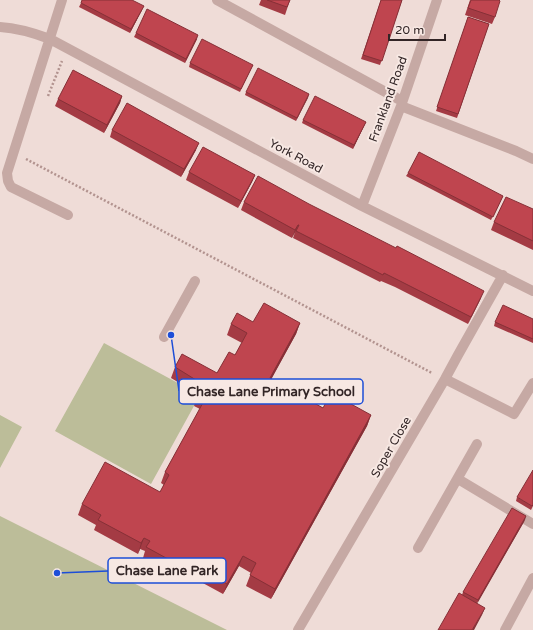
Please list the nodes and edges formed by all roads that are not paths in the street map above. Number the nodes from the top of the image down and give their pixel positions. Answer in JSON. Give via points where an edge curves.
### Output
{"nodes":[{"id":1,"x":62,"y":0,"type":"edge"},
{"id":2,"x":217,"y":0,"type":"edge"},
{"id":3,"x":437,"y":0,"type":"edge"},
{"id":4,"x":0,"y":27,"type":"edge"},
{"id":5,"x":50,"y":39,"type":"junction"},
{"id":6,"x":401,"y":104,"type":"junction"},
{"id":7,"x":533,"y":159,"type":"edge"},
{"id":8,"x":362,"y":206,"type":"junction"},
{"id":9,"x":68,"y":216,"type":"dead end"},
{"id":10,"x":503,"y":275,"type":"junction"},
{"id":11,"x":195,"y":281,"type":"dead end"},
{"id":12,"x":533,"y":291,"type":"edge"},
{"id":13,"x":164,"y":337,"type":"dead end"},
{"id":14,"x":445,"y":379,"type":"junction"},
{"id":15,"x":533,"y":383,"type":"edge"},
{"id":16,"x":477,"y":444,"type":"dead end"},
{"id":17,"x":458,"y":479,"type":"junction"},
{"id":18,"x":533,"y":524,"type":"edge"},
{"id":19,"x":418,"y":548,"type":"dead end"},
{"id":20,"x":533,"y":578,"type":"edge"},
{"id":21,"x":298,"y":630,"type":"edge"},
{"id":22,"x":505,"y":630,"type":"edge"}],
"edges":[{"from":1,"to":5,"type":"street"},
{"from":2,"to":6,"type":"street"},
{"from":3,"to":6,"type":"street","name":"Frankland Road"},
{"from":4,"to":5,"type":"street","name":"York Road"},
{"from":5,"to":8,"type":"street","name":"York Road"},
{"from":5,"to":9,"type":"street","via":[[7,173],[11,187]]},
{"from":6,"to":7,"type":"street"},
{"from":6,"to":8,"type":"street","name":"Frankland Road"},
{"from":8,"to":10,"type":"street","name":"York Road"},
{"from":10,"to":12,"type":"street","name":"York Road"},
{"from":10,"to":14,"type":"street","name":"Soper Close"},
{"from":11,"to":13,"type":"street"},
{"from":14,"to":15,"type":"street","via":[[514,414]]},
{"from":14,"to":21,"type":"street","name":"Soper Close"},
{"from":16,"to":17,"type":"street"},
{"from":17,"to":18,"type":"street"},
{"from":17,"to":19,"type":"street"},
{"from":20,"to":22,"type":"street"}]}
